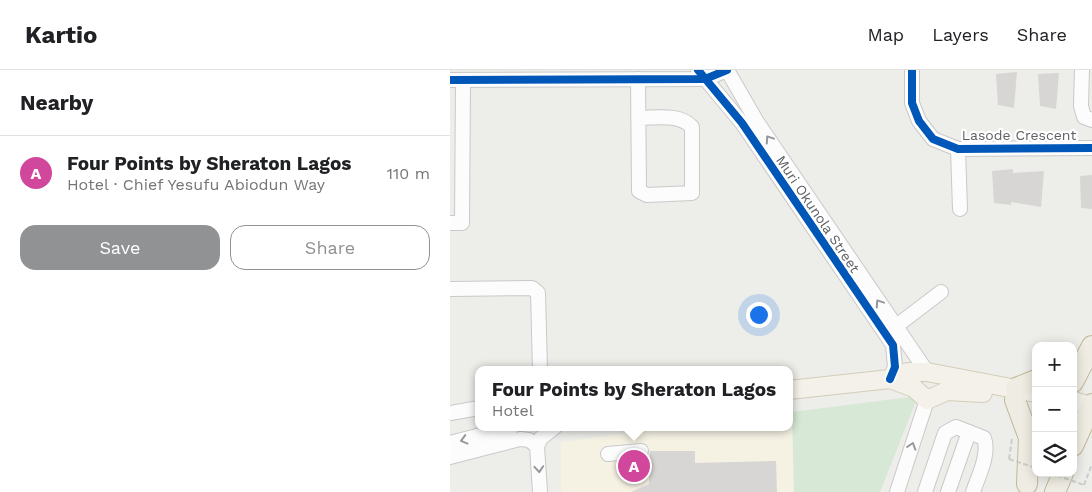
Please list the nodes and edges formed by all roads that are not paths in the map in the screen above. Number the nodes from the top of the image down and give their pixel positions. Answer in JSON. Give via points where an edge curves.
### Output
{"nodes":[{"id":1,"x":727,"y":70,"type":"edge"},
{"id":2,"x":912,"y":70,"type":"edge"},
{"id":3,"x":1082,"y":70,"type":"edge"},
{"id":4,"x":702,"y":74,"type":"edge"},
{"id":5,"x":638,"y":79,"type":"junction"},
{"id":6,"x":457,"y":80,"type":"edge"},
{"id":7,"x":638,"y":118,"type":"junction"},
{"id":8,"x":1092,"y":120,"type":"edge"},
{"id":9,"x":1092,"y":148,"type":"edge"},
{"id":10,"x":958,"y":149,"type":"junction"},
{"id":11,"x":960,"y":209,"type":"dead end"},
{"id":12,"x":450,"y":223,"type":"edge"},
{"id":13,"x":450,"y":289,"type":"edge"},
{"id":14,"x":941,"y":292,"type":"dead end"},
{"id":15,"x":895,"y":327,"type":"junction"},
{"id":16,"x":1092,"y":338,"type":"edge"},
{"id":17,"x":1092,"y":346,"type":"edge"},
{"id":18,"x":1077,"y":354,"type":"edge"},
{"id":19,"x":540,"y":366,"type":"edge"},
{"id":20,"x":926,"y":372,"type":"junction"},
{"id":21,"x":1077,"y":374,"type":"edge"},
{"id":22,"x":890,"y":379,"type":"junction"},
{"id":23,"x":1032,"y":383,"type":"edge"},
{"id":24,"x":793,"y":390,"type":"edge"},
{"id":25,"x":1032,"y":393,"type":"edge"},
{"id":26,"x":1016,"y":394,"type":"junction"},
{"id":27,"x":927,"y":400,"type":"junction"},
{"id":28,"x":1032,"y":403,"type":"edge"},
{"id":29,"x":475,"y":409,"type":"edge"},
{"id":30,"x":1086,"y":410,"type":"edge"},
{"id":31,"x":450,"y":413,"type":"edge"},
{"id":32,"x":496,"y":431,"type":"edge"},
{"id":33,"x":550,"y":431,"type":"edge"},
{"id":34,"x":970,"y":432,"type":"junction"},
{"id":35,"x":1077,"y":435,"type":"edge"},
{"id":36,"x":450,"y":443,"type":"edge"},
{"id":37,"x":537,"y":446,"type":"junction"},
{"id":38,"x":641,"y":451,"type":"dead end"},
{"id":39,"x":608,"y":454,"type":"dead end"},
{"id":40,"x":450,"y":457,"type":"edge"},
{"id":41,"x":1031,"y":477,"type":"edge"},
{"id":42,"x":1061,"y":477,"type":"edge"},
{"id":43,"x":540,"y":492,"type":"edge"},
{"id":44,"x":897,"y":492,"type":"edge"},
{"id":45,"x":925,"y":492,"type":"edge"},
{"id":46,"x":948,"y":492,"type":"edge"},
{"id":47,"x":974,"y":492,"type":"edge"},
{"id":48,"x":1055,"y":492,"type":"edge"}],
"edges":[{"from":1,"to":4,"type":"street"},
{"from":15,"to":1,"type":"street","name":"Muri Okunola Street","one_way":true,"via":[[757,122]]},
{"from":2,"to":10,"type":"street","name":"Lasode Crescent","via":[[912,103],[919,121],[933,139]]},
{"from":3,"to":8,"type":"street","via":[[1081,106],[1084,117]]},
{"from":4,"to":5,"type":"street"},
{"from":4,"to":22,"type":"street","name":"Muri Okunola Street","via":[[742,123],[893,345],[895,366]]},
{"from":5,"to":6,"type":"street"},
{"from":5,"to":7,"type":"street"},
{"from":6,"to":12,"type":"street","via":[[462,223]]},
{"from":7,"to":7,"type":"street","via":[[639,190],[647,195],[692,193],[692,127],[678,118]]},
{"from":9,"to":10,"type":"street","name":"Lasode Crescent"},
{"from":10,"to":11,"type":"street"},
{"from":13,"to":19,"type":"street","via":[[532,288],[538,293]]},
{"from":14,"to":15,"type":"street"},
{"from":15,"to":20,"type":"street","name":"Muri Okunola Street"},
{"from":16,"to":18,"type":"highway"},
{"from":17,"to":21,"type":"highway"},
{"from":20,"to":22,"type":"main road","via":[[908,372]]},
{"from":20,"to":26,"type":"main road"},
{"from":22,"to":24,"type":"main road"},
{"from":22,"to":27,"type":"main road","via":[[914,388]]},
{"from":23,"to":26,"type":"highway"},
{"from":25,"to":26,"type":"main road"},
{"from":26,"to":27,"type":"main road","via":[[960,390],[943,392]]},
{"from":26,"to":28,"type":"main road"},
{"from":26,"to":41,"type":"highway","via":[[1029,438]]},
{"from":44,"to":27,"type":"street","one_way":true},
{"from":29,"to":31,"type":"street"},
{"from":30,"to":35,"type":"highway"},
{"from":32,"to":36,"type":"street","one_way":true},
{"from":33,"to":37,"type":"street"},
{"from":34,"to":45,"type":"street","via":[[956,427],[945,433]]},
{"from":34,"to":46,"type":"street"},
{"from":34,"to":47,"type":"street","via":[[984,438],[986,443],[986,454]]},
{"from":37,"to":40,"type":"street","via":[[520,438]]},
{"from":37,"to":43,"type":"street","one_way":true},
{"from":38,"to":39,"type":"street"},
{"from":42,"to":48,"type":"highway"}]}
